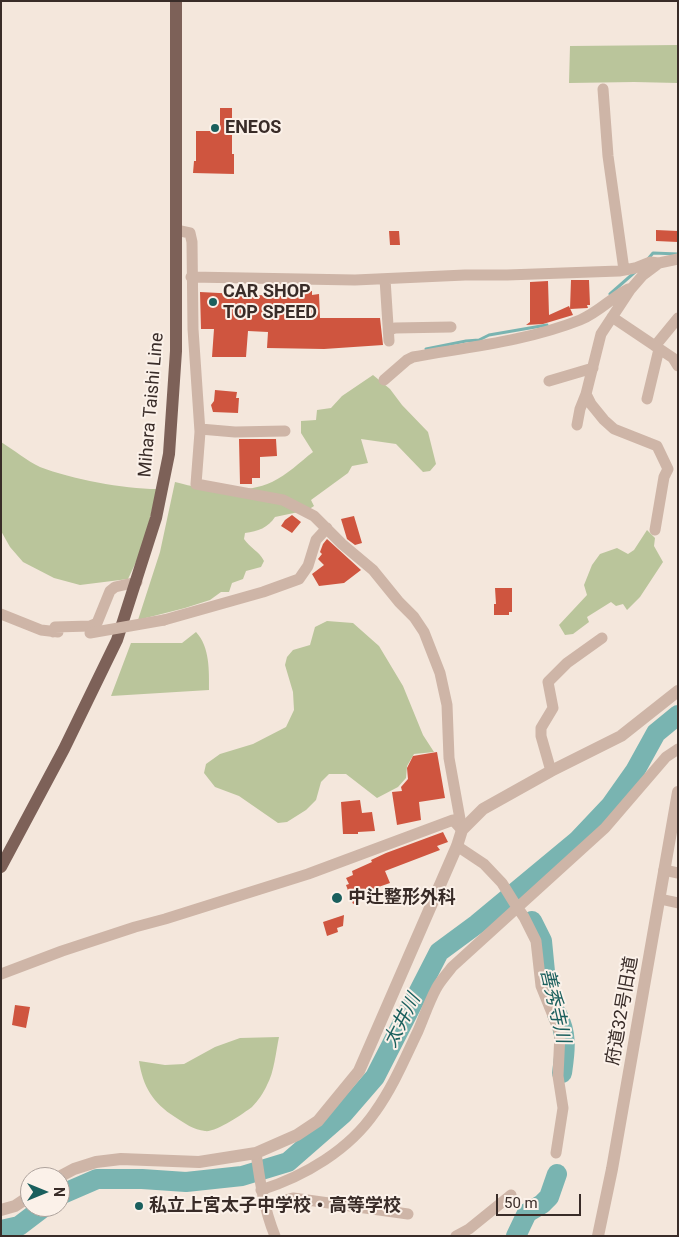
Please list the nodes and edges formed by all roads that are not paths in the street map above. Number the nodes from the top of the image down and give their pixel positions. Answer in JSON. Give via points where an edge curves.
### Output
{"nodes":[{"id":1,"x":176,"y":1,"type":"edge"},
{"id":2,"x":603,"y":90,"type":"dead end"},
{"id":3,"x":176,"y":230,"type":"junction"},
{"id":4,"x":678,"y":259,"type":"edge"},
{"id":5,"x":660,"y":263,"type":"junction"},
{"id":6,"x":624,"y":270,"type":"junction"},
{"id":7,"x":191,"y":277,"type":"junction"},
{"id":8,"x":385,"y":279,"type":"junction"},
{"id":9,"x":634,"y":286,"type":"junction"},
{"id":10,"x":612,"y":317,"type":"junction"},
{"id":11,"x":678,"y":318,"type":"edge"},
{"id":12,"x":451,"y":327,"type":"dead end"},
{"id":13,"x":657,"y":347,"type":"junction"},
{"id":14,"x":678,"y":366,"type":"edge"},
{"id":15,"x":593,"y":368,"type":"junction"},
{"id":16,"x":384,"y":380,"type":"dead end"},
{"id":17,"x":549,"y":381,"type":"dead end"},
{"id":18,"x":586,"y":394,"type":"junction"},
{"id":19,"x":651,"y":397,"type":"dead end"},
{"id":20,"x":576,"y":426,"type":"dead end"},
{"id":21,"x":200,"y":429,"type":"junction"},
{"id":22,"x":285,"y":431,"type":"dead end"},
{"id":23,"x":678,"y":460,"type":"edge"},
{"id":24,"x":666,"y":464,"type":"junction"},
{"id":25,"x":327,"y":528,"type":"junction"},
{"id":26,"x":655,"y":530,"type":"dead end"},
{"id":27,"x":137,"y":582,"type":"junction"},
{"id":28,"x":1,"y":614,"type":"edge"},
{"id":29,"x":53,"y":632,"type":"junction"},
{"id":30,"x":602,"y":638,"type":"dead end"},
{"id":31,"x":678,"y":692,"type":"edge"},
{"id":32,"x":678,"y":749,"type":"edge"},
{"id":33,"x":551,"y":771,"type":"junction"},
{"id":34,"x":678,"y":792,"type":"edge"},
{"id":35,"x":462,"y":830,"type":"junction"},
{"id":36,"x":457,"y":846,"type":"junction"},
{"id":37,"x":1,"y":867,"type":"edge"},
{"id":38,"x":664,"y":870,"type":"junction"},
{"id":39,"x":678,"y":873,"type":"edge"},
{"id":40,"x":660,"y":899,"type":"junction"},
{"id":41,"x":678,"y":903,"type":"edge"},
{"id":42,"x":516,"y":906,"type":"junction"},
{"id":43,"x":1,"y":974,"type":"edge"},
{"id":44,"x":556,"y":1153,"type":"dead end"},
{"id":45,"x":257,"y":1156,"type":"junction"},
{"id":46,"x":70,"y":1170,"type":"edge"},
{"id":47,"x":261,"y":1189,"type":"junction"},
{"id":48,"x":511,"y":1196,"type":"dead end"},
{"id":49,"x":20,"y":1203,"type":"edge"},
{"id":50,"x":265,"y":1206,"type":"junction"},
{"id":51,"x":1,"y":1210,"type":"edge"},
{"id":52,"x":408,"y":1214,"type":"dead end"},
{"id":53,"x":275,"y":1236,"type":"edge"},
{"id":54,"x":456,"y":1236,"type":"edge"},
{"id":55,"x":598,"y":1236,"type":"edge"}],
"edges":[{"from":1,"to":3,"type":"main road","name":"Mihara Taishi Line"},
{"from":2,"to":6,"type":"street","via":[[608,156]]},
{"from":3,"to":7,"type":"street","via":[[190,233]]},
{"from":3,"to":27,"type":"main road","name":"Mihara Taishi Line","via":[[176,351],[169,454],[156,518]]},
{"from":4,"to":5,"type":"street"},
{"from":5,"to":6,"type":"street","via":[[650,262]]},
{"from":5,"to":9,"type":"street"},
{"from":6,"to":8,"type":"street"},
{"from":7,"to":8,"type":"street"},
{"from":7,"to":21,"type":"street"},
{"from":8,"to":12,"type":"street","via":[[389,335],[395,328]]},
{"from":9,"to":10,"type":"street"},
{"from":9,"to":16,"type":"street","via":[[582,319],[542,334],[413,358]]},
{"from":10,"to":13,"type":"street"},
{"from":10,"to":15,"type":"street","via":[[601,334]]},
{"from":11,"to":13,"type":"street"},
{"from":13,"to":14,"type":"street","via":[[673,358]]},
{"from":13,"to":19,"type":"street"},
{"from":15,"to":17,"type":"street"},
{"from":15,"to":18,"type":"street"},
{"from":18,"to":20,"type":"street"},
{"from":18,"to":24,"type":"street","via":[[614,429],[657,446]]},
{"from":21,"to":22,"type":"street"},
{"from":21,"to":25,"type":"street","via":[[196,484],[283,500],[314,516]]},
{"from":23,"to":24,"type":"street"},
{"from":24,"to":26,"type":"street","via":[[668,469]]},
{"from":25,"to":29,"type":"street","bridge":true,"via":[[316,540],[308,566],[299,580],[164,620],[90,633]]},
{"from":25,"to":35,"type":"street","via":[[373,570],[424,632],[440,673],[447,705],[449,758]]},
{"from":27,"to":29,"type":"street","via":[[110,591],[98,623],[55,627]]},
{"from":27,"to":37,"type":"main road","name":"Mihara Taishi Line","via":[[117,640]]},
{"from":28,"to":29,"type":"street"},
{"from":30,"to":33,"type":"street","via":[[548,682],[553,708],[541,728],[541,736]]},
{"from":31,"to":33,"type":"street","via":[[621,736]]},
{"from":32,"to":42,"type":"street","via":[[662,762],[604,828]]},
{"from":33,"to":35,"type":"street","via":[[482,809]]},
{"from":34,"to":38,"type":"street","name":"府道32号旧道"},
{"from":35,"to":36,"type":"street"},
{"from":35,"to":43,"type":"street","via":[[453,820],[314,872],[135,927]]},
{"from":36,"to":42,"type":"street","via":[[484,864],[502,883]]},
{"from":36,"to":45,"type":"street","via":[[359,1071],[318,1120]]},
{"from":38,"to":39,"type":"street"},
{"from":38,"to":40,"type":"street","name":"府道32号旧道"},
{"from":40,"to":41,"type":"street"},
{"from":40,"to":55,"type":"street","name":"府道32号旧道"},
{"from":42,"to":44,"type":"street","via":[[536,941],[542,986],[560,1033],[558,1076],[563,1108]]},
{"from":42,"to":47,"type":"street","via":[[452,967],[437,988],[398,1073],[376,1112],[358,1133],[322,1162]]},
{"from":45,"to":46,"type":"street","via":[[199,1162],[121,1159],[96,1162]]},
{"from":45,"to":47,"type":"street"},
{"from":47,"to":50,"type":"street"},
{"from":48,"to":54,"type":"street","via":[[470,1229]]},
{"from":49,"to":51,"type":"street"},
{"from":50,"to":52,"type":"street","via":[[293,1198]]},
{"from":50,"to":53,"type":"street"}]}
